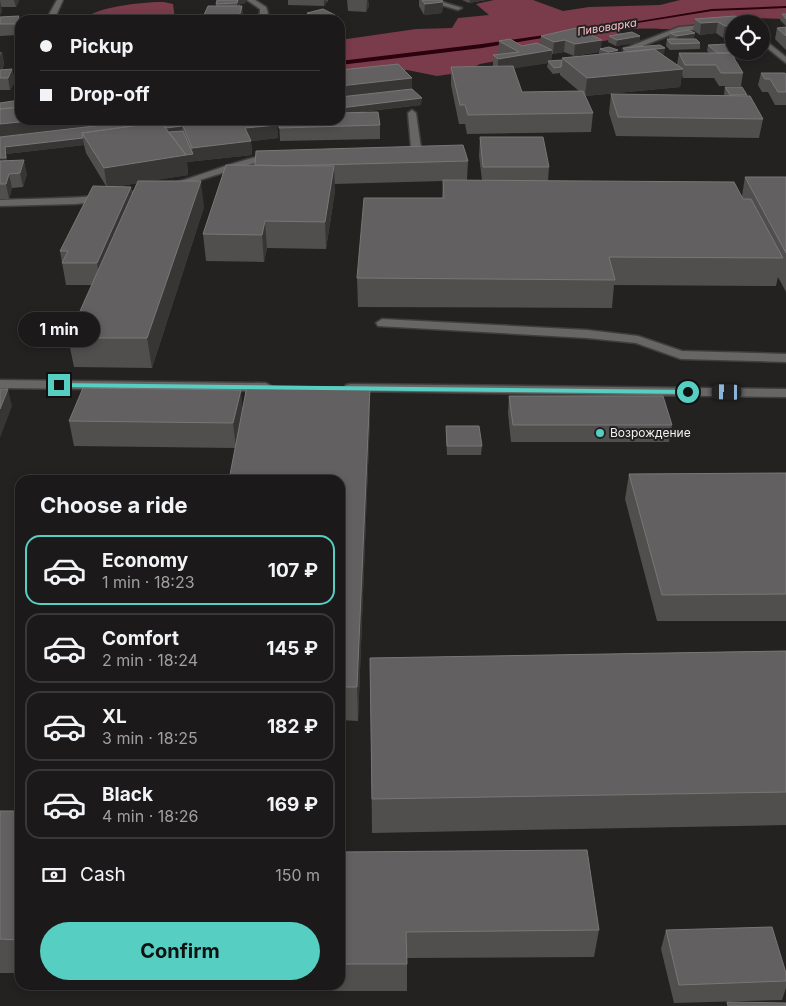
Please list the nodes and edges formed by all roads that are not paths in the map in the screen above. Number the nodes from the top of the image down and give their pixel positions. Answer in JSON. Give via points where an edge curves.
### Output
{"nodes":[{"id":1,"x":60,"y":0,"type":"edge"},
{"id":2,"x":250,"y":0,"type":"edge"},
{"id":3,"x":428,"y":0,"type":"edge"},
{"id":4,"x":458,"y":8,"type":"dead end"},
{"id":5,"x":52,"y":15,"type":"edge"},
{"id":6,"x":262,"y":15,"type":"edge"},
{"id":7,"x":725,"y":25,"type":"edge"},
{"id":8,"x":770,"y":46,"type":"edge"},
{"id":9,"x":627,"y":49,"type":"edge"},
{"id":10,"x":785,"y":59,"type":"edge"},
{"id":11,"x":412,"y":113,"type":"dead end"},
{"id":12,"x":386,"y":152,"type":"edge"},
{"id":13,"x":283,"y":155,"type":"edge"},
{"id":14,"x":0,"y":203,"type":"edge"},
{"id":15,"x":382,"y":323,"type":"dead end"},
{"id":16,"x":786,"y":358,"type":"edge"},
{"id":17,"x":0,"y":384,"type":"edge"},
{"id":18,"x":279,"y":387,"type":"edge"},
{"id":19,"x":338,"y":388,"type":"edge"},
{"id":20,"x":786,"y":393,"type":"edge"}],
"edges":[{"from":1,"to":5,"type":"street"},
{"from":2,"to":6,"type":"street","via":[[264,8]]},
{"from":3,"to":4,"type":"street"},
{"from":7,"to":9,"type":"street","via":[[679,29]]},
{"from":8,"to":10,"type":"street"},
{"from":11,"to":12,"type":"street","via":[[416,148],[405,152]]},
{"from":13,"to":14,"type":"street","via":[[255,158],[192,181],[149,192]]},
{"from":15,"to":16,"type":"street","via":[[587,334],[638,340],[681,355]]},
{"from":17,"to":18,"type":"street"},
{"from":19,"to":20,"type":"street"}]}
